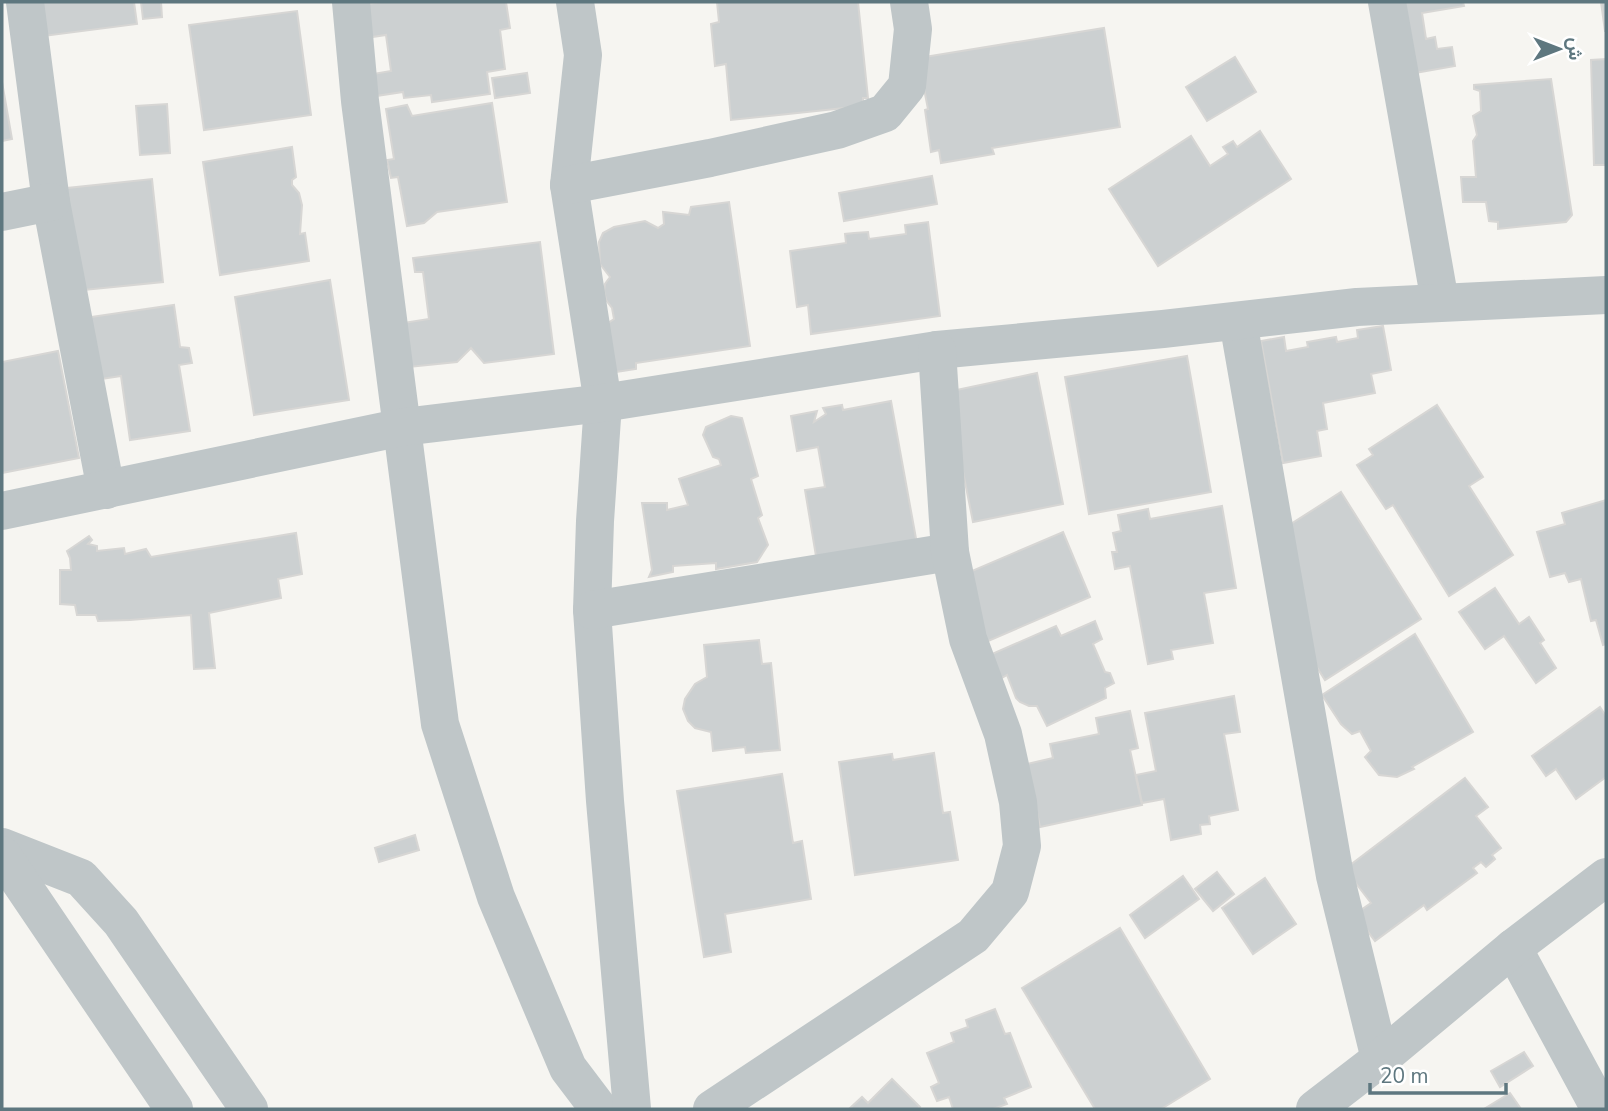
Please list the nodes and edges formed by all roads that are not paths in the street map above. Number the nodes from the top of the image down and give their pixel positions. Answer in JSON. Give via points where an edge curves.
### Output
{"nodes":[{"id":1,"x":25,"y":2,"type":"edge"},
{"id":2,"x":351,"y":2,"type":"edge"},
{"id":3,"x":575,"y":2,"type":"edge"},
{"id":4,"x":909,"y":2,"type":"edge"},
{"id":5,"x":1387,"y":2,"type":"edge"},
{"id":6,"x":569,"y":185,"type":"junction"},
{"id":7,"x":51,"y":202,"type":"junction"},
{"id":8,"x":2,"y":212,"type":"edge"},
{"id":9,"x":1606,"y":295,"type":"edge"},
{"id":10,"x":1440,"y":302,"type":"junction"},
{"id":11,"x":1238,"y":321,"type":"junction"},
{"id":12,"x":937,"y":350,"type":"junction"},
{"id":13,"x":603,"y":403,"type":"junction"},
{"id":14,"x":403,"y":427,"type":"junction"},
{"id":15,"x":106,"y":490,"type":"junction"},
{"id":16,"x":2,"y":511,"type":"edge"},
{"id":17,"x":950,"y":552,"type":"junction"},
{"id":18,"x":592,"y":610,"type":"junction"},
{"id":19,"x":2,"y":847,"type":"edge"},
{"id":20,"x":2,"y":855,"type":"edge"},
{"id":21,"x":1606,"y":877,"type":"edge"},
{"id":22,"x":1513,"y":948,"type":"junction"},
{"id":23,"x":1380,"y":1059,"type":"junction"},
{"id":24,"x":174,"y":1109,"type":"edge"},
{"id":25,"x":249,"y":1109,"type":"edge"},
{"id":26,"x":599,"y":1109,"type":"edge"},
{"id":27,"x":632,"y":1109,"type":"edge"},
{"id":28,"x":712,"y":1109,"type":"edge"},
{"id":29,"x":1315,"y":1109,"type":"edge"},
{"id":30,"x":1600,"y":1109,"type":"edge"}],
"edges":[{"from":1,"to":7,"type":"street"},
{"from":2,"to":14,"type":"street"},
{"from":3,"to":6,"type":"street","via":[[583,55]]},
{"from":4,"to":6,"type":"street","via":[[913,29],[907,86],[885,113],[837,130]]},
{"from":5,"to":10,"type":"street"},
{"from":6,"to":13,"type":"street"},
{"from":7,"to":8,"type":"street"},
{"from":7,"to":15,"type":"street"},
{"from":9,"to":10,"type":"street"},
{"from":10,"to":11,"type":"street"},
{"from":11,"to":12,"type":"street"},
{"from":11,"to":23,"type":"street","via":[[1335,876]]},
{"from":12,"to":13,"type":"street"},
{"from":12,"to":17,"type":"street"},
{"from":13,"to":14,"type":"street"},
{"from":13,"to":18,"type":"street"},
{"from":14,"to":15,"type":"street"},
{"from":14,"to":26,"type":"street","via":[[440,724],[496,897],[568,1068]]},
{"from":15,"to":16,"type":"street"},
{"from":17,"to":18,"type":"street"},
{"from":17,"to":28,"type":"street","via":[[968,639],[1003,734],[1018,802],[1022,846],[1010,892],[973,936]]},
{"from":18,"to":27,"type":"street"},
{"from":19,"to":25,"type":"street","via":[[81,878],[121,922]]},
{"from":20,"to":24,"type":"street"},
{"from":21,"to":22,"type":"street"},
{"from":22,"to":23,"type":"street"},
{"from":22,"to":30,"type":"street"},
{"from":23,"to":29,"type":"street"}]}
